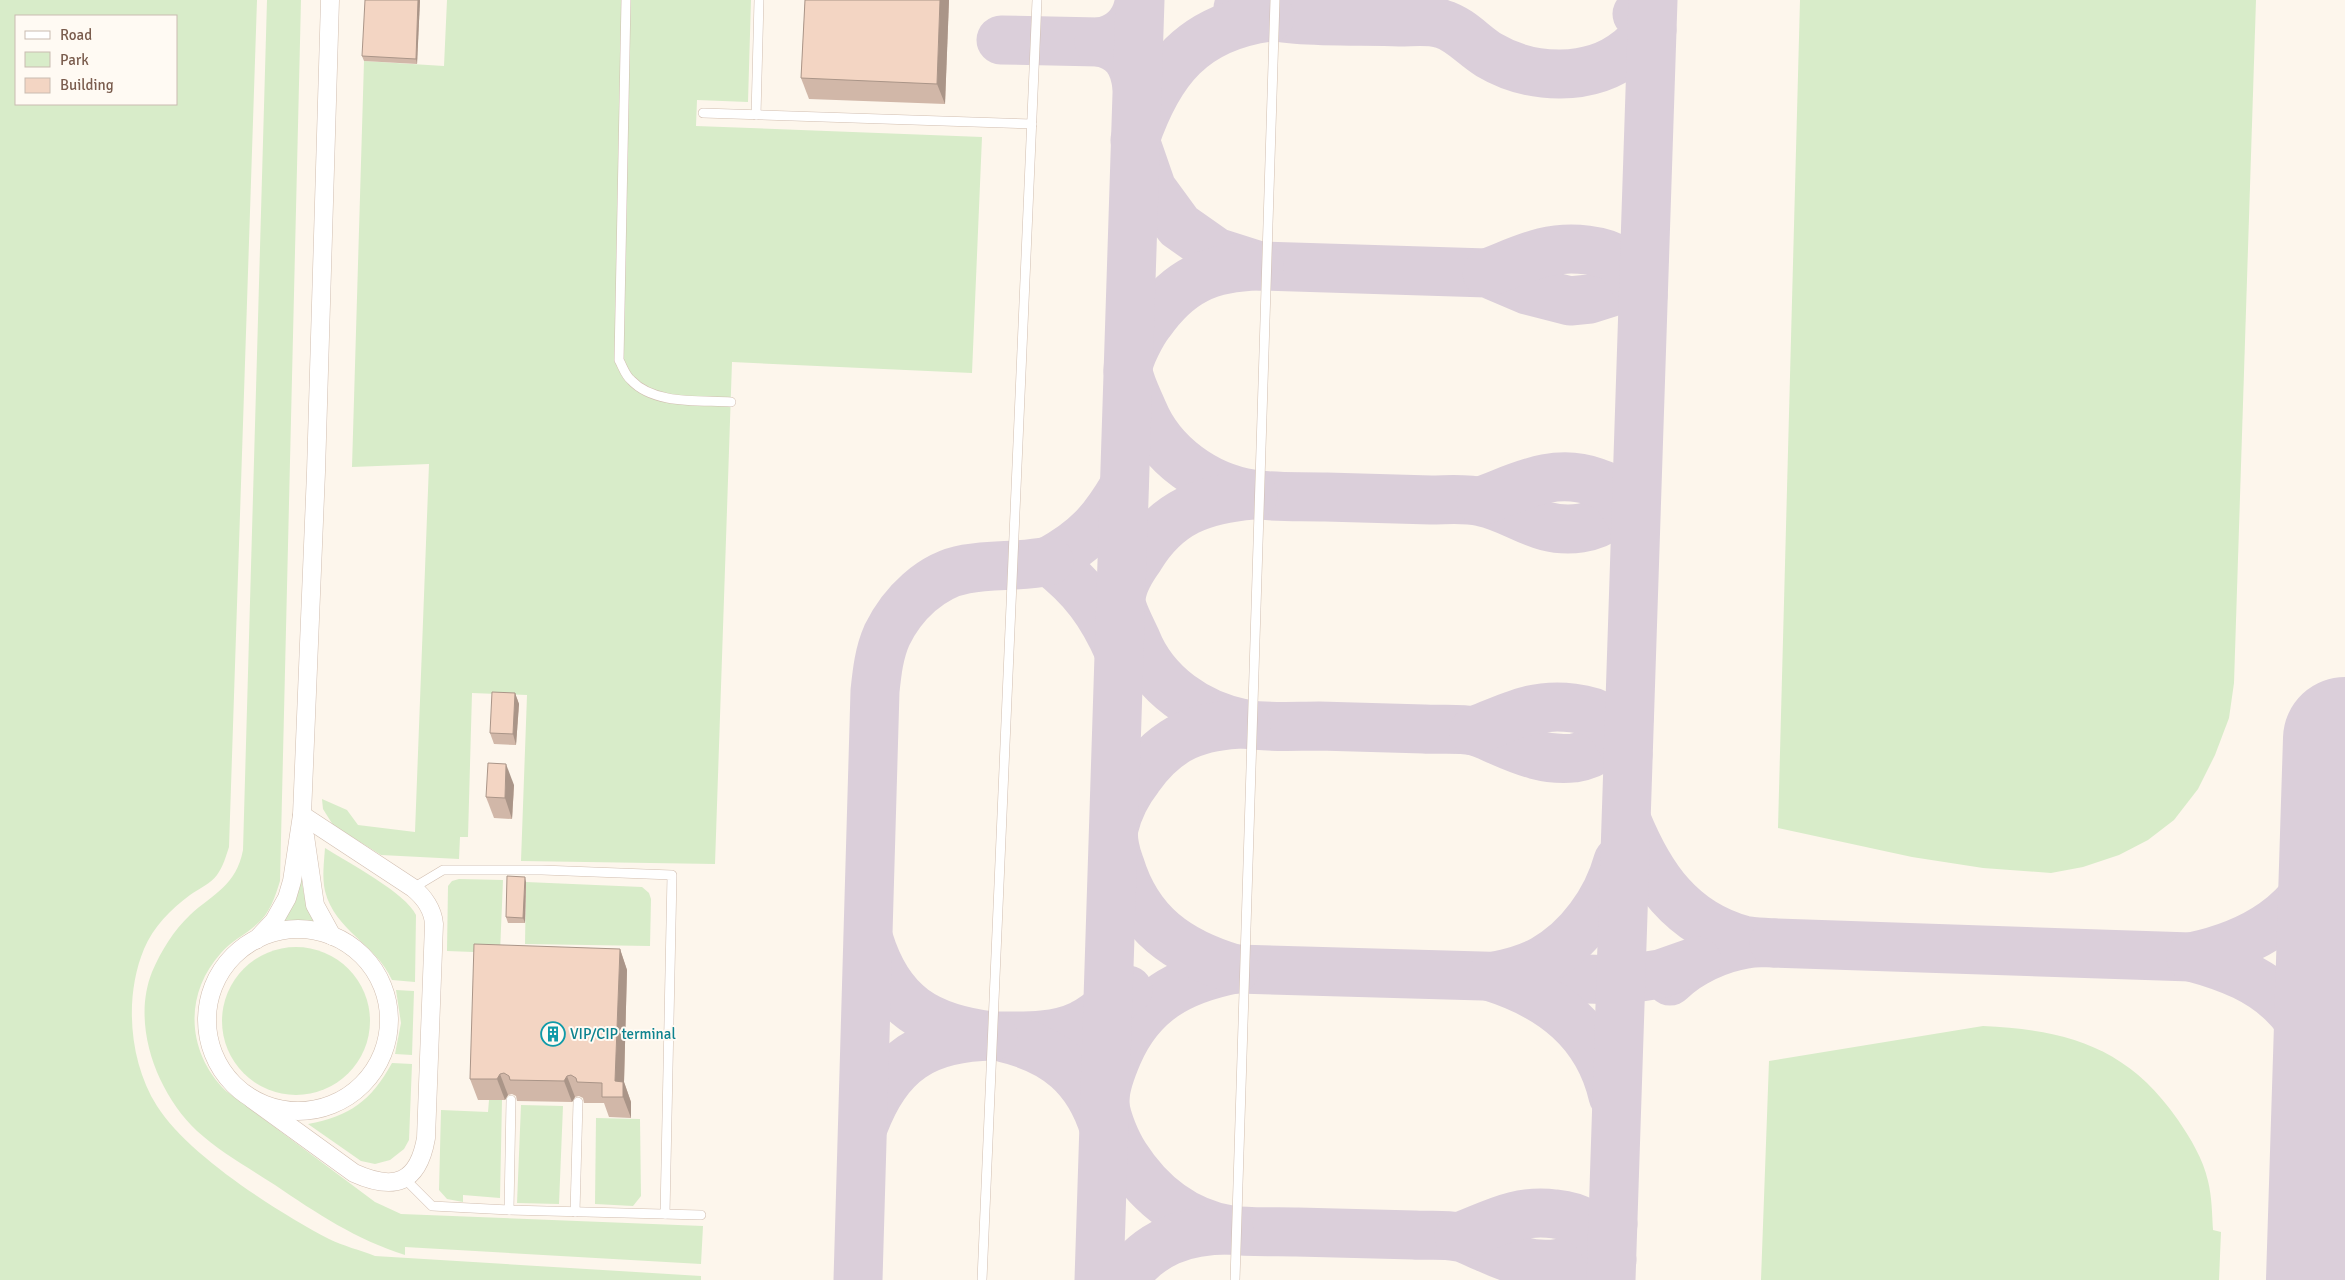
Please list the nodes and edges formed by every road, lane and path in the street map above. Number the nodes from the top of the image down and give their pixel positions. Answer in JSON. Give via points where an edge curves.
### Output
{"nodes":[{"id":1,"x":330,"y":0,"type":"edge"},
{"id":2,"x":626,"y":0,"type":"edge"},
{"id":3,"x":759,"y":0,"type":"edge"},
{"id":4,"x":1037,"y":0,"type":"edge"},
{"id":5,"x":1275,"y":0,"type":"edge"},
{"id":6,"x":703,"y":113,"type":"dead end"},
{"id":7,"x":756,"y":115,"type":"junction"},
{"id":8,"x":1032,"y":124,"type":"junction"},
{"id":9,"x":731,"y":402,"type":"dead end"},
{"id":10,"x":302,"y":815,"type":"junction"},
{"id":11,"x":413,"y":888,"type":"junction"},
{"id":12,"x":332,"y":936,"type":"junction"},
{"id":13,"x":256,"y":940,"type":"junction"},
{"id":14,"x":252,"y":1099,"type":"junction"},
{"id":15,"x":511,"y":1100,"type":"dead end"},
{"id":16,"x":578,"y":1102,"type":"dead end"},
{"id":17,"x":406,"y":1179,"type":"junction"},
{"id":18,"x":509,"y":1210,"type":"junction"},
{"id":19,"x":575,"y":1212,"type":"junction"},
{"id":20,"x":665,"y":1214,"type":"junction"},
{"id":21,"x":701,"y":1215,"type":"dead end"},
{"id":22,"x":982,"y":1280,"type":"edge"},
{"id":23,"x":1235,"y":1280,"type":"edge"}],
"edges":[{"from":1,"to":10,"type":"street"},
{"from":2,"to":9,"type":"lane","via":[[619,360],[631,380],[652,394],[675,399]]},
{"from":3,"to":7,"type":"lane"},
{"from":4,"to":8,"type":"lane"},
{"from":5,"to":23,"type":"lane"},
{"from":6,"to":7,"type":"lane"},
{"from":7,"to":8,"type":"lane"},
{"from":8,"to":22,"type":"lane"},
{"from":10,"to":11,"type":"street"},
{"from":10,"to":12,"type":"street","via":[[315,905]]},
{"from":10,"to":13,"type":"street","via":[[292,881],[286,898],[274,921]]},
{"from":11,"to":17,"type":"street","via":[[430,909],[434,924],[426,1138],[420,1160]]},
{"from":11,"to":20,"type":"lane","via":[[443,870],[672,875]]},
{"from":12,"to":13,"type":"street","via":[[302,929]]},
{"from":12,"to":14,"type":"street","via":[[359,952],[378,977],[384,992],[388,1007],[387,1038],[377,1066],[353,1092],[335,1104],[321,1108],[278,1110]]},
{"from":13,"to":14,"type":"street","via":[[243,948],[222,971],[207,1014],[215,1056],[230,1081]]},
{"from":14,"to":17,"type":"street","via":[[354,1173],[388,1183]]},
{"from":15,"to":18,"type":"lane"},
{"from":16,"to":19,"type":"lane"},
{"from":17,"to":18,"type":"lane","via":[[432,1206]]},
{"from":18,"to":19,"type":"lane"},
{"from":19,"to":20,"type":"lane"},
{"from":20,"to":21,"type":"lane"}]}
